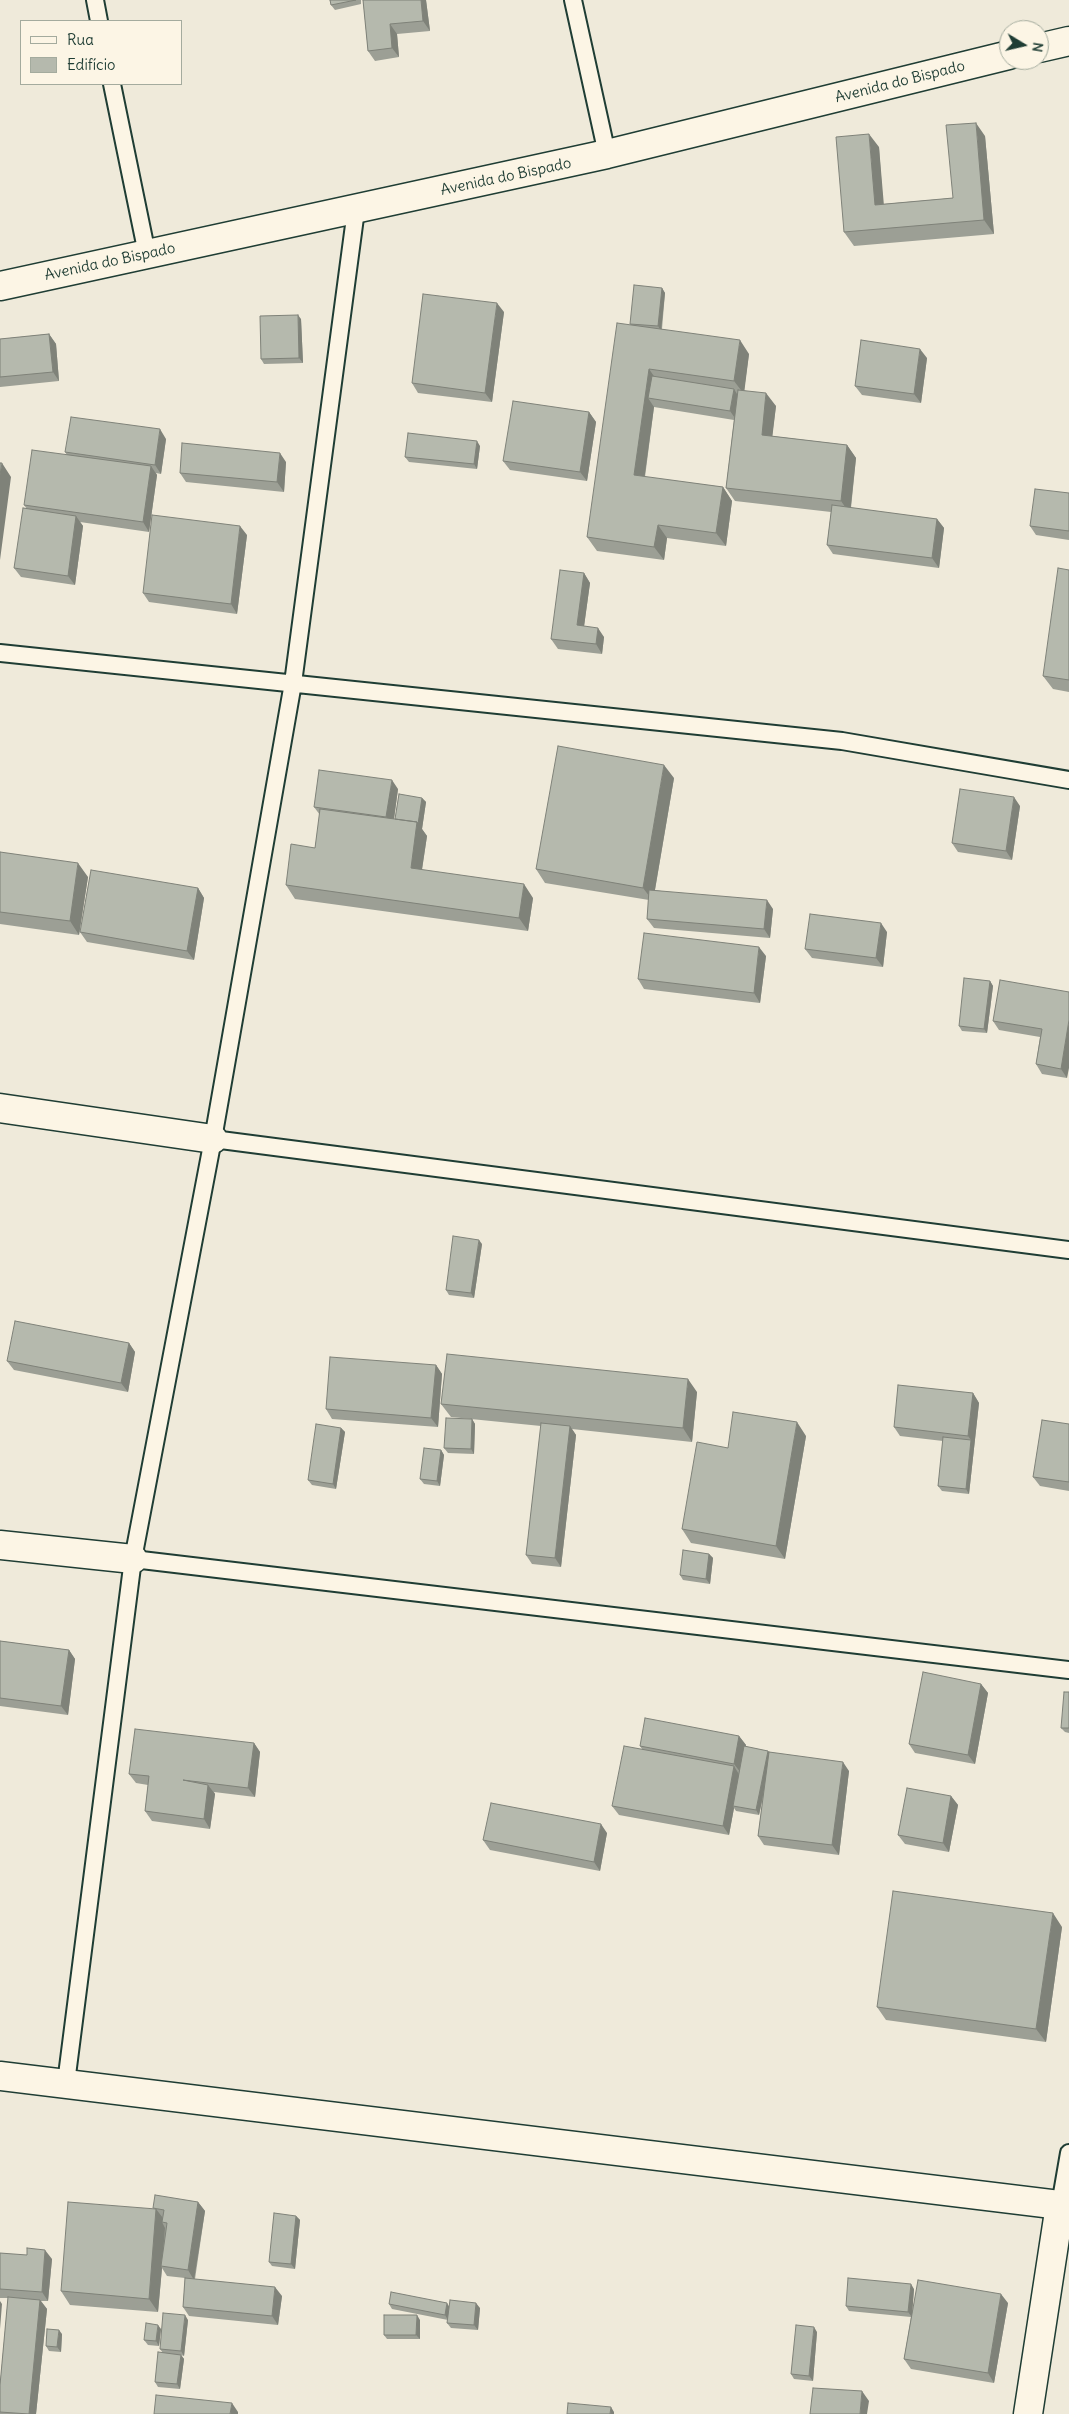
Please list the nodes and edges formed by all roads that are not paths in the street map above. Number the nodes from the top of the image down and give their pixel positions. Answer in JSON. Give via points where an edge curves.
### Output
{"nodes":[{"id":1,"x":95,"y":0,"type":"edge"},
{"id":2,"x":573,"y":0,"type":"edge"},
{"id":3,"x":99,"y":20,"type":"edge"},
{"id":4,"x":1069,"y":40,"type":"edge"},
{"id":5,"x":1049,"y":45,"type":"edge"},
{"id":6,"x":999,"y":57,"type":"edge"},
{"id":7,"x":112,"y":85,"type":"edge"},
{"id":8,"x":607,"y":154,"type":"junction"},
{"id":9,"x":356,"y":210,"type":"junction"},
{"id":10,"x":147,"y":254,"type":"junction"},
{"id":11,"x":0,"y":286,"type":"edge"},
{"id":12,"x":0,"y":653,"type":"edge"},
{"id":13,"x":292,"y":683,"type":"junction"},
{"id":14,"x":1069,"y":780,"type":"edge"},
{"id":15,"x":0,"y":1108,"type":"edge"},
{"id":16,"x":213,"y":1139,"type":"junction"},
{"id":17,"x":1069,"y":1250,"type":"edge"},
{"id":18,"x":0,"y":1545,"type":"edge"},
{"id":19,"x":133,"y":1559,"type":"junction"},
{"id":20,"x":1069,"y":1670,"type":"edge"},
{"id":21,"x":0,"y":2076,"type":"edge"},
{"id":22,"x":66,"y":2083,"type":"junction"},
{"id":23,"x":1069,"y":2153,"type":"edge"},
{"id":24,"x":1065,"y":2205,"type":"edge"},
{"id":25,"x":1028,"y":2414,"type":"edge"}],
"edges":[{"from":1,"to":3,"type":"lane"},
{"from":2,"to":8,"type":"lane"},
{"from":4,"to":5,"type":"street"},
{"from":6,"to":8,"type":"street","name":"Avenida do Bispado"},
{"from":7,"to":10,"type":"lane"},
{"from":8,"to":9,"type":"street","name":"Avenida do Bispado"},
{"from":9,"to":10,"type":"street","name":"Avenida do Bispado"},
{"from":9,"to":13,"type":"lane"},
{"from":10,"to":11,"type":"street","name":"Avenida do Bispado"},
{"from":12,"to":13,"type":"lane"},
{"from":13,"to":14,"type":"lane","via":[[842,741]]},
{"from":13,"to":16,"type":"lane"},
{"from":15,"to":16,"type":"street"},
{"from":16,"to":17,"type":"lane"},
{"from":16,"to":19,"type":"lane"},
{"from":18,"to":19,"type":"street"},
{"from":19,"to":20,"type":"lane"},
{"from":19,"to":22,"type":"lane"},
{"from":21,"to":22,"type":"street"},
{"from":22,"to":24,"type":"street"},
{"from":23,"to":24,"type":"lane"},
{"from":24,"to":25,"type":"street"}]}
